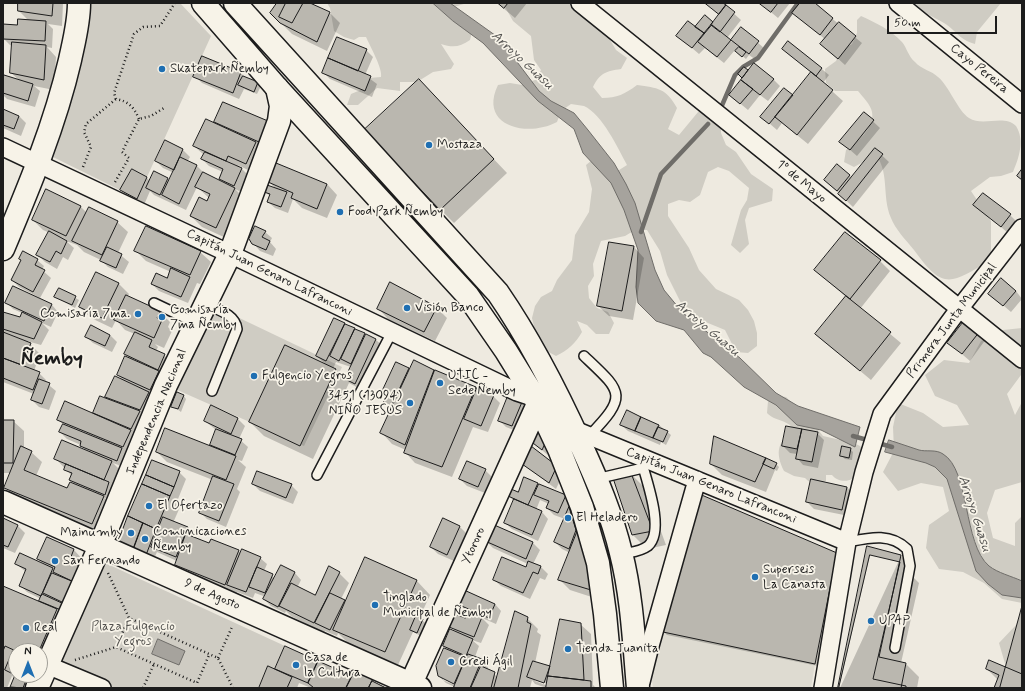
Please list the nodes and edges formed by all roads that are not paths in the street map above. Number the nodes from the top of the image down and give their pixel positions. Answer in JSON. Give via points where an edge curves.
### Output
{"nodes":[{"id":1,"x":79,"y":3,"type":"edge"},
{"id":2,"x":203,"y":3,"type":"edge"},
{"id":3,"x":235,"y":3,"type":"edge"},
{"id":4,"x":580,"y":3,"type":"edge"},
{"id":5,"x":898,"y":3,"type":"edge"},
{"id":6,"x":277,"y":88,"type":"junction"},
{"id":7,"x":1022,"y":104,"type":"edge"},
{"id":8,"x":3,"y":147,"type":"edge"},
{"id":9,"x":38,"y":164,"type":"junction"},
{"id":10,"x":1022,"y":228,"type":"edge"},
{"id":11,"x":3,"y":249,"type":"edge"},
{"id":12,"x":230,"y":254,"type":"junction"},
{"id":13,"x":154,"y":302,"type":"dead end"},
{"id":14,"x":959,"y":309,"type":"junction"},
{"id":15,"x":201,"y":314,"type":"junction"},
{"id":16,"x":392,"y":332,"type":"junction"},
{"id":17,"x":584,"y":356,"type":"dead end"},
{"id":18,"x":1022,"y":359,"type":"edge"},
{"id":19,"x":212,"y":391,"type":"dead end"},
{"id":20,"x":536,"y":401,"type":"junction"},
{"id":21,"x":582,"y":433,"type":"junction"},
{"id":22,"x":641,"y":462,"type":"junction"},
{"id":23,"x":317,"y":475,"type":"dead end"},
{"id":24,"x":596,"y":478,"type":"junction"},
{"id":25,"x":697,"y":480,"type":"junction"},
{"id":26,"x":3,"y":502,"type":"edge"},
{"id":27,"x":847,"y":542,"type":"junction"},
{"id":28,"x":100,"y":546,"type":"junction"},
{"id":29,"x":622,"y":554,"type":"junction"},
{"id":30,"x":895,"y":648,"type":"dead end"},
{"id":31,"x":48,"y":662,"type":"edge"},
{"id":32,"x":48,"y":675,"type":"edge"},
{"id":33,"x":48,"y":676,"type":"edge"},
{"id":34,"x":413,"y":687,"type":"edge"},
{"id":35,"x":92,"y":688,"type":"edge"},
{"id":36,"x":102,"y":688,"type":"edge"},
{"id":37,"x":612,"y":688,"type":"edge"},
{"id":38,"x":639,"y":688,"type":"edge"},
{"id":39,"x":823,"y":688,"type":"edge"}],
"edges":[{"from":1,"to":9,"type":"main road","via":[[79,19],[63,88]]},
{"from":2,"to":6,"type":"main road"},
{"from":3,"to":21,"type":"main road","via":[[498,293],[520,325]]},
{"from":4,"to":14,"type":"street","name":"1º de Mayo"},
{"from":5,"to":7,"type":"street","name":"Cayo Pereira"},
{"from":6,"to":12,"type":"main road","name":"Independencia Nacional","via":[[281,106],[280,121]]},
{"from":6,"to":20,"type":"main road","via":[[468,296]]},
{"from":8,"to":9,"type":"street","name":"Capitán Juan Genaro Lafranconi"},
{"from":9,"to":11,"type":"main road"},
{"from":9,"to":12,"type":"street","name":"Capitán Juan Genaro Lafranconi"},
{"from":10,"to":14,"type":"street","name":"Primera Junta Municipal"},
{"from":12,"to":15,"type":"main road","name":"Independencia Nacional"},
{"from":12,"to":16,"type":"street","name":"Capitán Juan Genaro Lafranconi"},
{"from":13,"to":15,"type":"lane"},
{"from":14,"to":18,"type":"street","name":"1º de Mayo"},
{"from":14,"to":27,"type":"street","name":"Primera Junta Municipal","via":[[882,414],[864,472]]},
{"from":15,"to":19,"type":"lane","via":[[231,316],[236,321],[237,330]]},
{"from":15,"to":28,"type":"main road","name":"Independencia Nacional","via":[[166,385]]},
{"from":16,"to":20,"type":"street","name":"Capitán Juan Genaro Lafranconi"},
{"from":16,"to":23,"type":"lane"},
{"from":17,"to":21,"type":"lane","via":[[610,380],[616,392],[614,406]]},
{"from":20,"to":34,"type":"main road","name":"Ytororo"},
{"from":20,"to":37,"type":"main road","via":[[582,507],[598,563]]},
{"from":21,"to":22,"type":"street","name":"Capitán Juan Genaro Lafranconi"},
{"from":21,"to":24,"type":"main road"},
{"from":22,"to":24,"type":"lane"},
{"from":22,"to":25,"type":"street","name":"Capitán Juan Genaro Lafranconi"},
{"from":22,"to":29,"type":"lane","via":[[656,530],[648,545],[638,551]]},
{"from":24,"to":29,"type":"main road"},
{"from":25,"to":27,"type":"street","name":"Capitán Juan Genaro Lafranconi"},
{"from":25,"to":38,"type":"street"},
{"from":26,"to":28,"type":"main road","name":"9 de Agosto"},
{"from":27,"to":30,"type":"lane","via":[[882,537],[892,539],[907,549],[910,566]]},
{"from":27,"to":39,"type":"street"},
{"from":28,"to":31,"type":"main road","name":"Independencia Nacional"},
{"from":28,"to":34,"type":"main road","name":"9 de Agosto"},
{"from":29,"to":38,"type":"main road"},
{"from":32,"to":35,"type":"street","via":[[61,672],[88,683]]},
{"from":33,"to":36,"type":"street"}]}
